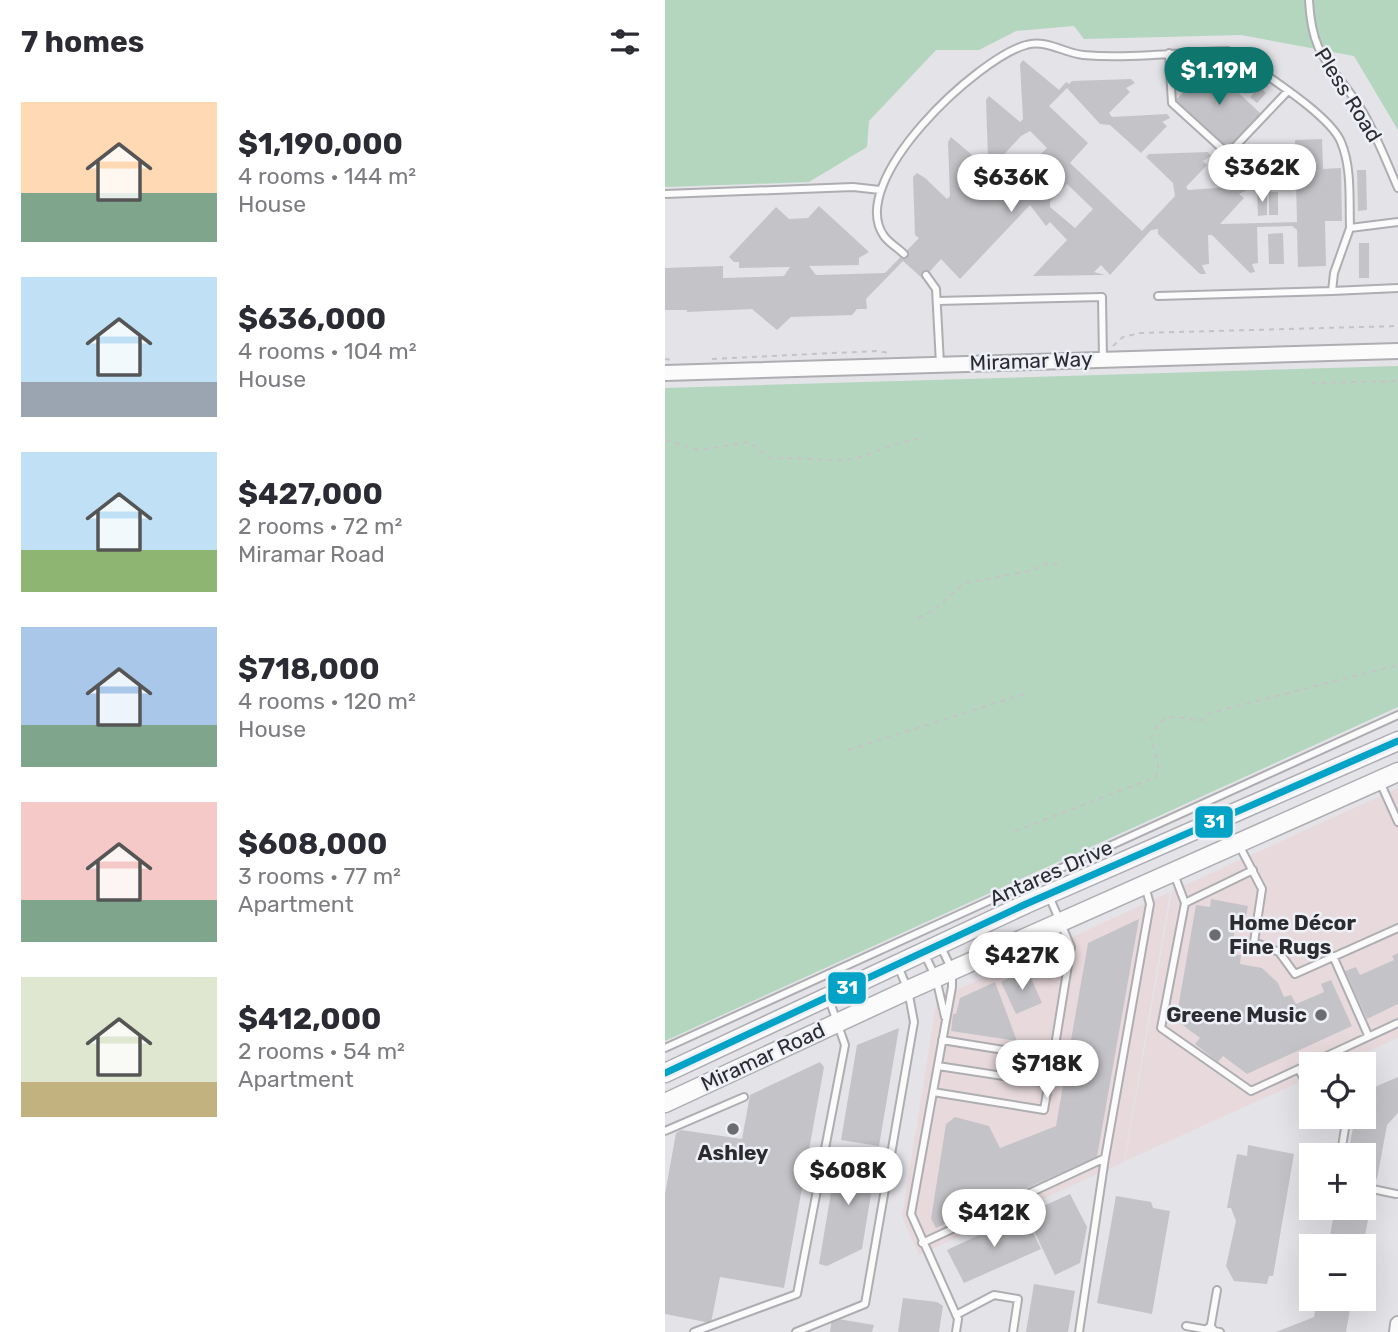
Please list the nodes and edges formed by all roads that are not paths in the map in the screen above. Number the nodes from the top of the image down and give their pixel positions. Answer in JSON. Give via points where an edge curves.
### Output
{"nodes":[{"id":1,"x":1309,"y":0,"type":"edge"},
{"id":2,"x":1169,"y":53,"type":"junction"},
{"id":3,"x":1287,"y":92,"type":"junction"},
{"id":4,"x":1398,"y":188,"type":"edge"},
{"id":5,"x":880,"y":190,"type":"junction"},
{"id":6,"x":665,"y":194,"type":"edge"},
{"id":7,"x":1398,"y":222,"type":"edge"},
{"id":8,"x":1350,"y":228,"type":"junction"},
{"id":9,"x":904,"y":254,"type":"dead end"},
{"id":10,"x":926,"y":275,"type":"dead end"},
{"id":11,"x":1398,"y":288,"type":"edge"},
{"id":12,"x":1332,"y":291,"type":"junction"},
{"id":13,"x":1158,"y":296,"type":"dead end"},
{"id":14,"x":937,"y":301,"type":"junction"},
{"id":15,"x":1398,"y":351,"type":"edge"},
{"id":16,"x":1103,"y":354,"type":"junction"},
{"id":17,"x":940,"y":364,"type":"junction"},
{"id":18,"x":665,"y":373,"type":"edge"},
{"id":19,"x":1398,"y":715,"type":"edge"},
{"id":20,"x":1398,"y":741,"type":"edge"},
{"id":21,"x":1392,"y":778,"type":"edge"},
{"id":22,"x":1398,"y":822,"type":"edge"},
{"id":23,"x":1238,"y":843,"type":"junction"},
{"id":24,"x":1252,"y":870,"type":"junction"},
{"id":25,"x":1173,"y":872,"type":"junction"},
{"id":26,"x":1145,"y":884,"type":"junction"},
{"id":27,"x":1048,"y":894,"type":"junction"},
{"id":28,"x":1185,"y":903,"type":"junction"},
{"id":29,"x":1060,"y":922,"type":"junction"},
{"id":30,"x":1398,"y":928,"type":"edge"},
{"id":31,"x":932,"y":948,"type":"junction"},
{"id":32,"x":1333,"y":956,"type":"junction"},
{"id":33,"x":897,"y":965,"type":"junction"},
{"id":34,"x":944,"y":974,"type":"junction"},
{"id":35,"x":908,"y":990,"type":"junction"},
{"id":36,"x":828,"y":997,"type":"junction"},
{"id":37,"x":945,"y":1019,"type":"junction"},
{"id":38,"x":837,"y":1022,"type":"junction"},
{"id":39,"x":1398,"y":1023,"type":"edge"},
{"id":40,"x":1368,"y":1035,"type":"junction"},
{"id":41,"x":942,"y":1041,"type":"junction"},
{"id":42,"x":665,"y":1048,"type":"edge"},
{"id":43,"x":1334,"y":1052,"type":"edge"},
{"id":44,"x":1053,"y":1058,"type":"junction"},
{"id":45,"x":938,"y":1066,"type":"junction"},
{"id":46,"x":1299,"y":1070,"type":"edge"},
{"id":47,"x":665,"y":1073,"type":"edge"},
{"id":48,"x":1049,"y":1083,"type":"junction"},
{"id":49,"x":933,"y":1092,"type":"junction"},
{"id":50,"x":744,"y":1097,"type":"dead end"},
{"id":51,"x":665,"y":1103,"type":"edge"},
{"id":52,"x":665,"y":1131,"type":"edge"},
{"id":53,"x":1105,"y":1158,"type":"junction"},
{"id":54,"x":1376,"y":1190,"type":"edge"},
{"id":55,"x":1397,"y":1194,"type":"edge"},
{"id":56,"x":922,"y":1243,"type":"junction"},
{"id":57,"x":1217,"y":1290,"type":"dead end"},
{"id":58,"x":956,"y":1315,"type":"junction"},
{"id":59,"x":1398,"y":1324,"type":"edge"},
{"id":60,"x":1186,"y":1326,"type":"dead end"},
{"id":61,"x":1213,"y":1331,"type":"edge"},
{"id":62,"x":694,"y":1332,"type":"edge"},
{"id":63,"x":796,"y":1332,"type":"edge"},
{"id":64,"x":956,"y":1332,"type":"edge"},
{"id":65,"x":1013,"y":1332,"type":"edge"},
{"id":66,"x":1079,"y":1332,"type":"edge"},
{"id":67,"x":1397,"y":1332,"type":"edge"}],
"edges":[{"from":1,"to":4,"type":"lane","name":"Pless Road","via":[[1316,46],[1364,114]]},
{"from":2,"to":3,"type":"lane","via":[[1228,51]]},
{"from":2,"to":3,"type":"lane","via":[[1172,103],[1228,154]]},
{"from":2,"to":5,"type":"lane","via":[[1083,55],[1037,43],[1011,51],[938,107],[899,156]]},
{"from":3,"to":8,"type":"lane","via":[[1332,125],[1342,142]]},
{"from":5,"to":6,"type":"lane","via":[[853,187]]},
{"from":5,"to":9,"type":"lane","via":[[881,229]]},
{"from":7,"to":8,"type":"lane"},
{"from":8,"to":12,"type":"lane"},
{"from":10,"to":14,"type":"lane","via":[[936,289]]},
{"from":11,"to":12,"type":"lane"},
{"from":12,"to":13,"type":"lane"},
{"from":14,"to":16,"type":"lane","via":[[1102,297]]},
{"from":14,"to":17,"type":"lane"},
{"from":15,"to":16,"type":"street","name":"Miramar Way"},
{"from":16,"to":17,"type":"street","name":"Miramar Way"},
{"from":17,"to":18,"type":"street","name":"Miramar Way"},
{"from":19,"to":42,"type":"lane","name":"Antares Drive"},
{"from":20,"to":27,"type":"main road","name":"Miramar Road"},
{"from":21,"to":22,"type":"lane"},
{"from":21,"to":23,"type":"main road","name":"Miramar Road"},
{"from":23,"to":24,"type":"lane"},
{"from":23,"to":25,"type":"main road","name":"Miramar Road"},
{"from":24,"to":28,"type":"lane"},
{"from":24,"to":32,"type":"lane","via":[[1263,896],[1254,942],[1279,952],[1295,974]]},
{"from":25,"to":26,"type":"main road","name":"Miramar Road"},
{"from":25,"to":28,"type":"lane"},
{"from":26,"to":29,"type":"main road","name":"Miramar Road"},
{"from":26,"to":53,"type":"lane","via":[[1150,904]]},
{"from":27,"to":29,"type":"lane"},
{"from":27,"to":31,"type":"main road","name":"Miramar Road"},
{"from":28,"to":46,"type":"lane","via":[[1161,1028],[1251,1091]]},
{"from":29,"to":34,"type":"main road","name":"Miramar Road"},
{"from":29,"to":44,"type":"lane","via":[[1071,947]]},
{"from":30,"to":32,"type":"lane"},
{"from":31,"to":33,"type":"main road","name":"Miramar Road"},
{"from":31,"to":34,"type":"lane"},
{"from":31,"to":34,"type":"lane"},
{"from":32,"to":40,"type":"lane"},
{"from":33,"to":35,"type":"lane"},
{"from":33,"to":36,"type":"main road","name":"Miramar Road"},
{"from":34,"to":35,"type":"main road","name":"Miramar Road"},
{"from":34,"to":37,"type":"lane"},
{"from":34,"to":37,"type":"lane"},
{"from":35,"to":38,"type":"main road","name":"Miramar Road"},
{"from":35,"to":63,"type":"lane","via":[[914,1022],[865,1304]]},
{"from":36,"to":38,"type":"lane"},
{"from":36,"to":47,"type":"main road","name":"Miramar Road"},
{"from":37,"to":41,"type":"lane"},
{"from":38,"to":51,"type":"main road","name":"Miramar Road"},
{"from":38,"to":62,"type":"lane","via":[[845,1045],[797,1294]]},
{"from":39,"to":40,"type":"lane"},
{"from":40,"to":43,"type":"lane"},
{"from":41,"to":44,"type":"lane"},
{"from":41,"to":45,"type":"lane"},
{"from":44,"to":48,"type":"lane"},
{"from":45,"to":48,"type":"lane"},
{"from":45,"to":49,"type":"lane"},
{"from":48,"to":49,"type":"lane","via":[[1044,1110]]},
{"from":49,"to":56,"type":"lane","via":[[911,1214]]},
{"from":50,"to":52,"type":"lane"},
{"from":53,"to":56,"type":"lane"},
{"from":53,"to":66,"type":"lane"},
{"from":54,"to":55,"type":"lane"},
{"from":56,"to":58,"type":"lane"},
{"from":57,"to":61,"type":"lane"},
{"from":58,"to":64,"type":"lane"},
{"from":58,"to":65,"type":"lane","via":[[995,1295],[1018,1299]]},
{"from":59,"to":67,"type":"street"},
{"from":60,"to":61,"type":"lane"}]}
